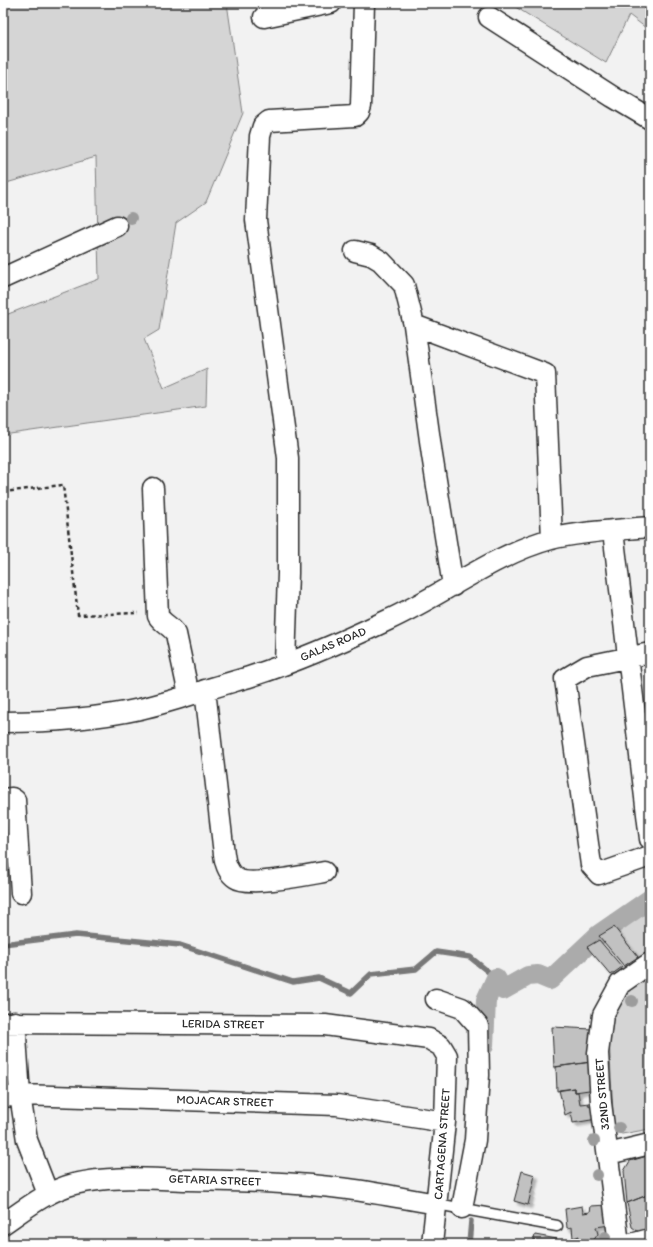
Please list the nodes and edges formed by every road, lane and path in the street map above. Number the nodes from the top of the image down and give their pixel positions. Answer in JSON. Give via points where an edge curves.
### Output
{"nodes":[{"id":1,"x":331,"y":3,"type":"edge"},
{"id":2,"x":364,"y":3,"type":"edge"},
{"id":3,"x":264,"y":17,"type":"dead end"},
{"id":4,"x":489,"y":17,"type":"dead end"},
{"id":5,"x":650,"y":119,"type":"edge"},
{"id":6,"x":117,"y":226,"type":"dead end"},
{"id":7,"x":355,"y":251,"type":"dead end"},
{"id":8,"x":3,"y":278,"type":"edge"},
{"id":9,"x":414,"y":325,"type":"junction"},
{"id":10,"x":153,"y":488,"type":"dead end"},
{"id":11,"x":3,"y":492,"type":"edge"},
{"id":12,"x":650,"y":527,"type":"edge"},
{"id":13,"x":613,"y":531,"type":"junction"},
{"id":14,"x":552,"y":539,"type":"junction"},
{"id":15,"x":453,"y":586,"type":"junction"},
{"id":16,"x":158,"y":613,"type":"junction"},
{"id":17,"x":650,"y":653,"type":"edge"},
{"id":18,"x":628,"y":657,"type":"junction"},
{"id":19,"x":285,"y":664,"type":"junction"},
{"id":20,"x":197,"y":693,"type":"junction"},
{"id":21,"x":3,"y":722,"type":"edge"},
{"id":22,"x":643,"y":727,"type":"edge"},
{"id":23,"x":648,"y":797,"type":"edge"},
{"id":24,"x":3,"y":798,"type":"edge"},
{"id":25,"x":650,"y":839,"type":"edge"},
{"id":26,"x":650,"y":856,"type":"edge"},
{"id":27,"x":11,"y":871,"type":"edge"},
{"id":28,"x":324,"y":872,"type":"dead end"},
{"id":29,"x":21,"y":893,"type":"dead end"},
{"id":30,"x":650,"y":963,"type":"edge"},
{"id":31,"x":436,"y":999,"type":"dead end"},
{"id":32,"x":9,"y":1022,"type":"edge"},
{"id":33,"x":441,"y":1046,"type":"joint"},
{"id":34,"x":12,"y":1096,"type":"edge"},
{"id":35,"x":445,"y":1122,"type":"junction"},
{"id":36,"x":650,"y":1144,"type":"edge"},
{"id":37,"x":608,"y":1154,"type":"junction"},
{"id":38,"x":48,"y":1194,"type":"junction"},
{"id":39,"x":437,"y":1204,"type":"junction"},
{"id":40,"x":462,"y":1208,"type":"junction"},
{"id":41,"x":3,"y":1224,"type":"edge"},
{"id":42,"x":557,"y":1226,"type":"dead end"},
{"id":43,"x":650,"y":1239,"type":"edge"},
{"id":44,"x":432,"y":1244,"type":"edge"},
{"id":45,"x":618,"y":1244,"type":"edge"},
{"id":46,"x":631,"y":1244,"type":"edge"}],
"edges":[{"from":1,"to":3,"type":"street"},
{"from":2,"to":19,"type":"street","via":[[359,112],[355,116],[269,121],[263,126],[260,136],[256,220],[288,458]]},
{"from":4,"to":5,"type":"street"},
{"from":6,"to":8,"type":"street"},
{"from":7,"to":9,"type":"street","via":[[371,255],[381,261],[404,285]]},
{"from":9,"to":14,"type":"street","via":[[545,374]]},
{"from":9,"to":15,"type":"street"},
{"from":10,"to":16,"type":"street"},
{"from":11,"to":16,"type":"path","via":[[63,485],[78,615]]},
{"from":12,"to":13,"type":"street","name":"GALAS ROAD"},
{"from":13,"to":14,"type":"street","name":"GALAS ROAD"},
{"from":13,"to":18,"type":"street"},
{"from":14,"to":15,"type":"street","name":"GALAS ROAD","via":[[522,550]]},
{"from":15,"to":19,"type":"street","name":"GALAS ROAD","via":[[390,619]]},
{"from":16,"to":20,"type":"street","via":[[160,619],[176,634]]},
{"from":17,"to":18,"type":"street"},
{"from":18,"to":22,"type":"street"},
{"from":18,"to":26,"type":"street","via":[[587,666],[564,679],[591,865],[599,874]]},
{"from":19,"to":20,"type":"street","name":"GALAS ROAD"},
{"from":20,"to":21,"type":"street","name":"GALAS ROAD","via":[[140,709],[107,715],[66,720]]},
{"from":20,"to":28,"type":"street","via":[[224,854],[230,872],[242,881],[256,882]]},
{"from":22,"to":23,"type":"street"},
{"from":23,"to":25,"type":"street"},
{"from":24,"to":27,"type":"street","via":[[15,800]]},
{"from":27,"to":29,"type":"street"},
{"from":30,"to":37,"type":"street","name":"32ND STREET","via":[[620,984],[603,1015],[598,1053]]},
{"from":31,"to":40,"type":"street","via":[[462,1008],[478,1026],[479,1075],[475,1140]]},
{"from":32,"to":33,"type":"street","name":"LERIDA STREET","via":[[325,1025],[429,1039]]},
{"from":32,"to":34,"type":"street"},
{"from":33,"to":35,"type":"street","name":"CARTAGENA STREET","via":[[447,1056]]},
{"from":34,"to":35,"type":"street","name":"MOJACAR STREET","via":[[337,1105]]},
{"from":34,"to":38,"type":"street"},
{"from":35,"to":39,"type":"street","name":"CARTAGENA STREET"},
{"from":36,"to":37,"type":"street"},
{"from":37,"to":45,"type":"street","name":"32ND STREET"},
{"from":38,"to":39,"type":"street","name":"GETARIA STREET","via":[[73,1184],[134,1178],[306,1184]]},
{"from":38,"to":41,"type":"street","name":"GETARIA STREET"},
{"from":39,"to":40,"type":"lane"},
{"from":39,"to":44,"type":"street","name":"CARTAGENA STREET"},
{"from":40,"to":42,"type":"lane"},
{"from":43,"to":46,"type":"street"}]}
